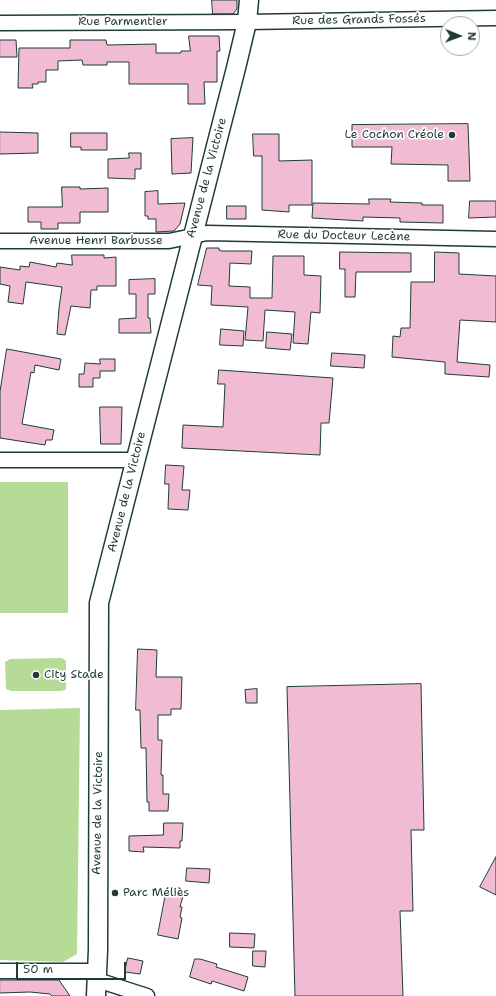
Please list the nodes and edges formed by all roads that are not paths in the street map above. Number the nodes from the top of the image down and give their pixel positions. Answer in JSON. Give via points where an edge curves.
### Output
{"nodes":[{"id":1,"x":249,"y":0,"type":"edge"},
{"id":2,"x":496,"y":18,"type":"edge"},
{"id":3,"x":247,"y":22,"type":"junction"},
{"id":4,"x":0,"y":23,"type":"edge"},
{"id":5,"x":192,"y":237,"type":"junction"},
{"id":6,"x":496,"y":239,"type":"edge"},
{"id":7,"x":0,"y":241,"type":"edge"},
{"id":8,"x":0,"y":460,"type":"edge"},
{"id":9,"x":136,"y":460,"type":"junction"},
{"id":10,"x":0,"y":971,"type":"edge"},
{"id":11,"x":97,"y":982,"type":"edge"},
{"id":12,"x":147,"y":996,"type":"edge"}],
"edges":[{"from":1,"to":3,"type":"street","name":"Avenue de la Victoire"},
{"from":2,"to":3,"type":"street","name":"Rue des Grands Fossés"},
{"from":3,"to":4,"type":"street","name":"Rue Parmentier"},
{"from":3,"to":5,"type":"street","name":"Avenue de la Victoire"},
{"from":5,"to":6,"type":"street","name":"Rue du Docteur Lecène","via":[[207,233]]},
{"from":5,"to":7,"type":"street","name":"Avenue Henri Barbusse","via":[[169,240]]},
{"from":5,"to":9,"type":"street","name":"Avenue de la Victoire"},
{"from":8,"to":9,"type":"street"},
{"from":9,"to":11,"type":"street","name":"Avenue de la Victoire","via":[[99,603]]},
{"from":10,"to":11,"type":"street"},
{"from":11,"to":12,"type":"street"}]}
